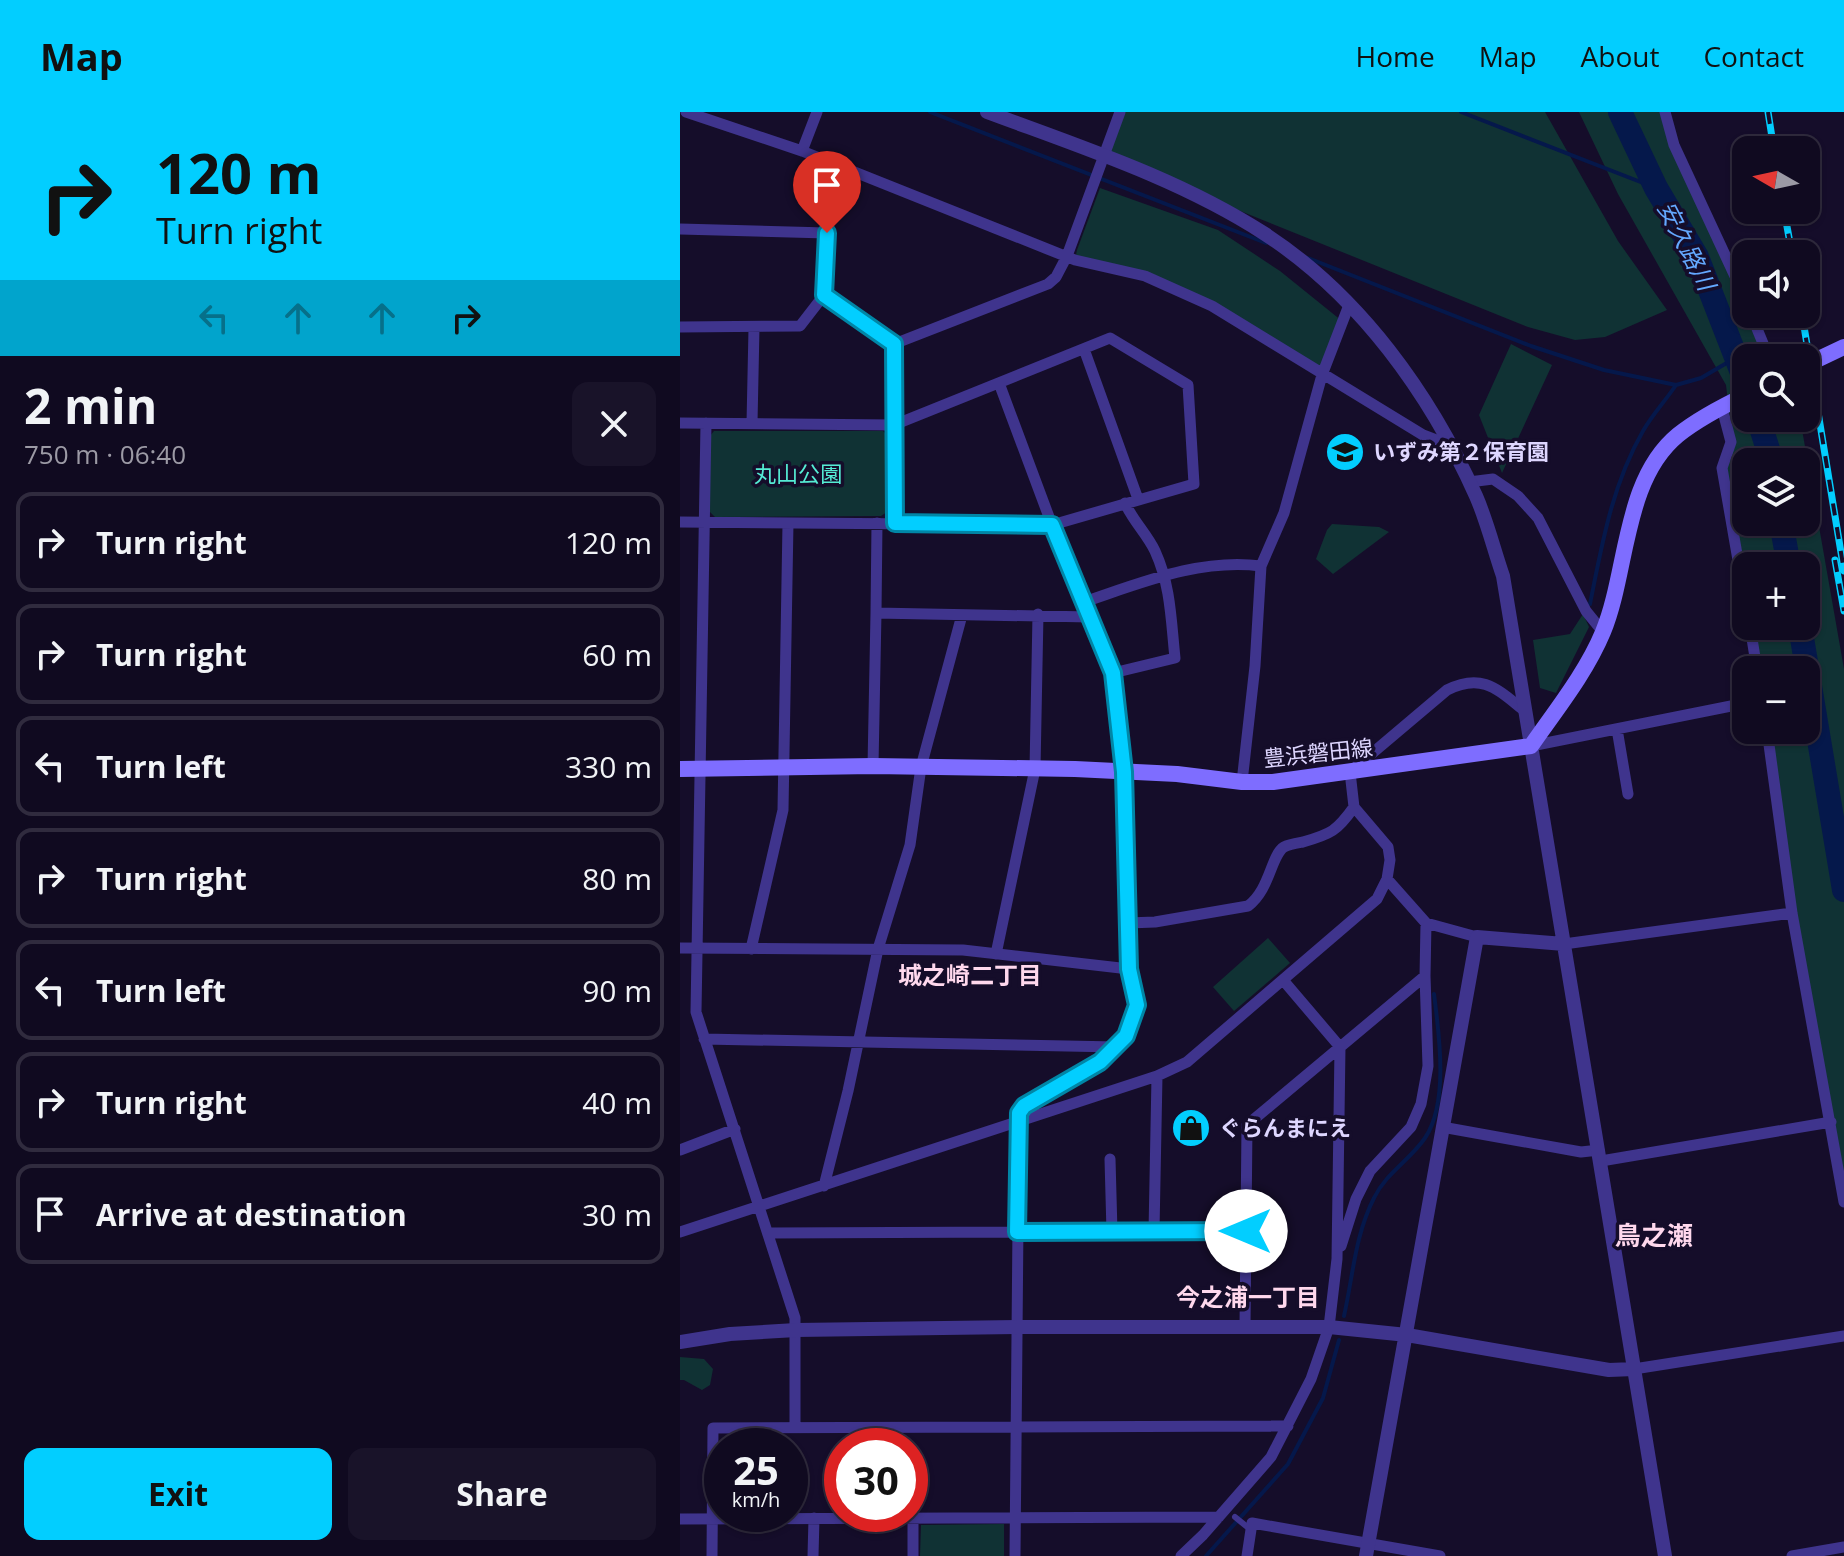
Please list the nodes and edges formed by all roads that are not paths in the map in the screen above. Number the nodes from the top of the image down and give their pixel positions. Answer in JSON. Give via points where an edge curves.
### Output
{"nodes":[{"id":1,"x":686,"y":112,"type":"edge"},
{"id":2,"x":817,"y":112,"type":"edge"},
{"id":3,"x":987,"y":112,"type":"edge"},
{"id":4,"x":1120,"y":112,"type":"edge"},
{"id":5,"x":1665,"y":112,"type":"edge"},
{"id":6,"x":802,"y":151,"type":"junction"},
{"id":7,"x":1104,"y":156,"type":"junction"},
{"id":8,"x":680,"y":229,"type":"edge"},
{"id":9,"x":1067,"y":256,"type":"junction"},
{"id":10,"x":1732,"y":270,"type":"edge"},
{"id":11,"x":824,"y":295,"type":"junction"},
{"id":12,"x":1349,"y":305,"type":"junction"},
{"id":13,"x":680,"y":327,"type":"edge"},
{"id":14,"x":754,"y":328,"type":"junction"},
{"id":15,"x":894,"y":344,"type":"junction"},
{"id":16,"x":1843,"y":344,"type":"edge"},
{"id":17,"x":1084,"y":349,"type":"junction"},
{"id":18,"x":1820,"y":357,"type":"edge"},
{"id":19,"x":1322,"y":375,"type":"junction"},
{"id":20,"x":999,"y":383,"type":"junction"},
{"id":21,"x":1732,"y":402,"type":"edge"},
{"id":22,"x":1725,"y":406,"type":"junction"},
{"id":23,"x":680,"y":423,"type":"edge"},
{"id":24,"x":706,"y":423,"type":"junction"},
{"id":25,"x":752,"y":423,"type":"junction"},
{"id":26,"x":894,"y":425,"type":"junction"},
{"id":27,"x":1452,"y":446,"type":"junction"},
{"id":28,"x":1469,"y":482,"type":"junction"},
{"id":29,"x":1138,"y":499,"type":"junction"},
{"id":30,"x":1125,"y":503,"type":"junction"},
{"id":31,"x":680,"y":522,"type":"edge"},
{"id":32,"x":706,"y":523,"type":"junction"},
{"id":33,"x":788,"y":523,"type":"junction"},
{"id":34,"x":877,"y":523,"type":"junction"},
{"id":35,"x":895,"y":523,"type":"junction"},
{"id":36,"x":1052,"y":525,"type":"junction"},
{"id":37,"x":1737,"y":552,"type":"edge"},
{"id":38,"x":1261,"y":566,"type":"junction"},
{"id":39,"x":1164,"y":575,"type":"junction"},
{"id":40,"x":1084,"y":602,"type":"junction"},
{"id":41,"x":876,"y":613,"type":"junction"},
{"id":42,"x":1038,"y":614,"type":"junction"},
{"id":43,"x":962,"y":615,"type":"junction"},
{"id":44,"x":1090,"y":617,"type":"junction"},
{"id":45,"x":1603,"y":632,"type":"junction"},
{"id":46,"x":1113,"y":673,"type":"junction"},
{"id":47,"x":1732,"y":706,"type":"edge"},
{"id":48,"x":1526,"y":712,"type":"junction"},
{"id":49,"x":1617,"y":729,"type":"junction"},
{"id":50,"x":1769,"y":744,"type":"edge"},
{"id":51,"x":1531,"y":746,"type":"junction"},
{"id":52,"x":873,"y":766,"type":"junction"},
{"id":53,"x":921,"y":767,"type":"junction"},
{"id":54,"x":784,"y":768,"type":"junction"},
{"id":55,"x":680,"y":769,"type":"edge"},
{"id":56,"x":700,"y":769,"type":"junction"},
{"id":57,"x":1035,"y":769,"type":"junction"},
{"id":58,"x":1124,"y":772,"type":"junction"},
{"id":59,"x":1350,"y":772,"type":"junction"},
{"id":60,"x":1242,"y":782,"type":"junction"},
{"id":61,"x":1628,"y":794,"type":"dead end"},
{"id":62,"x":1354,"y":807,"type":"junction"},
{"id":63,"x":1387,"y":879,"type":"junction"},
{"id":64,"x":1792,"y":913,"type":"junction"},
{"id":65,"x":1128,"y":923,"type":"junction"},
{"id":66,"x":1426,"y":923,"type":"junction"},
{"id":67,"x":1477,"y":937,"type":"junction"},
{"id":68,"x":1564,"y":944,"type":"junction"},
{"id":69,"x":680,"y":948,"type":"edge"},
{"id":70,"x":698,"y":948,"type":"junction"},
{"id":71,"x":751,"y":949,"type":"junction"},
{"id":72,"x":878,"y":949,"type":"junction"},
{"id":73,"x":996,"y":954,"type":"junction"},
{"id":74,"x":1129,"y":969,"type":"junction"},
{"id":75,"x":1425,"y":976,"type":"junction"},
{"id":76,"x":1283,"y":980,"type":"junction"},
{"id":77,"x":704,"y":1039,"type":"junction"},
{"id":78,"x":859,"y":1040,"type":"junction"},
{"id":79,"x":1117,"y":1047,"type":"junction"},
{"id":80,"x":1340,"y":1047,"type":"junction"},
{"id":81,"x":1157,"y":1076,"type":"junction"},
{"id":82,"x":1018,"y":1122,"type":"junction"},
{"id":83,"x":1831,"y":1122,"type":"junction"},
{"id":84,"x":1442,"y":1127,"type":"junction"},
{"id":85,"x":735,"y":1129,"type":"junction"},
{"id":86,"x":680,"y":1150,"type":"edge"},
{"id":87,"x":1600,"y":1156,"type":"junction"},
{"id":88,"x":1110,"y":1159,"type":"dead end"},
{"id":89,"x":824,"y":1186,"type":"junction"},
{"id":90,"x":1844,"y":1202,"type":"edge"},
{"id":91,"x":761,"y":1205,"type":"junction"},
{"id":92,"x":1154,"y":1231,"type":"junction"},
{"id":93,"x":1246,"y":1231,"type":"junction"},
{"id":94,"x":680,"y":1232,"type":"edge"},
{"id":95,"x":1017,"y":1232,"type":"junction"},
{"id":96,"x":1112,"y":1232,"type":"junction"},
{"id":97,"x":770,"y":1233,"type":"junction"},
{"id":98,"x":1337,"y":1259,"type":"junction"},
{"id":99,"x":1017,"y":1327,"type":"junction"},
{"id":100,"x":1245,"y":1327,"type":"junction"},
{"id":101,"x":1329,"y":1327,"type":"junction"},
{"id":102,"x":796,"y":1330,"type":"junction"},
{"id":103,"x":1407,"y":1335,"type":"junction"},
{"id":104,"x":1844,"y":1336,"type":"edge"},
{"id":105,"x":680,"y":1342,"type":"edge"},
{"id":106,"x":1634,"y":1369,"type":"junction"},
{"id":107,"x":1288,"y":1426,"type":"junction"},
{"id":108,"x":795,"y":1427,"type":"junction"},
{"id":109,"x":1016,"y":1427,"type":"junction"},
{"id":110,"x":713,"y":1428,"type":"edge"},
{"id":111,"x":928,"y":1517,"type":"edge"},
{"id":112,"x":1015,"y":1517,"type":"junction"},
{"id":113,"x":1219,"y":1517,"type":"junction"},
{"id":114,"x":1235,"y":1517,"type":"dead end"},
{"id":115,"x":704,"y":1518,"type":"edge"},
{"id":116,"x":808,"y":1518,"type":"edge"},
{"id":117,"x":814,"y":1518,"type":"junction"},
{"id":118,"x":824,"y":1518,"type":"edge"},
{"id":119,"x":680,"y":1519,"type":"edge"},
{"id":120,"x":1247,"y":1527,"type":"junction"},
{"id":121,"x":712,"y":1532,"type":"edge"},
{"id":122,"x":913,"y":1532,"type":"edge"},
{"id":123,"x":1844,"y":1547,"type":"edge"},
{"id":124,"x":1368,"y":1550,"type":"edge"},
{"id":125,"x":712,"y":1556,"type":"edge"},
{"id":126,"x":813,"y":1556,"type":"edge"},
{"id":127,"x":913,"y":1556,"type":"edge"},
{"id":128,"x":1015,"y":1556,"type":"edge"},
{"id":129,"x":1181,"y":1556,"type":"edge"},
{"id":130,"x":1247,"y":1556,"type":"edge"},
{"id":131,"x":1440,"y":1556,"type":"edge"},
{"id":132,"x":1665,"y":1556,"type":"edge"},
{"id":133,"x":1792,"y":1556,"type":"edge"}],
"edges":[{"from":1,"to":6,"type":"street"},
{"from":2,"to":6,"type":"street"},
{"from":3,"to":7,"type":"street"},
{"from":4,"to":7,"type":"street"},
{"from":5,"to":10,"type":"street","via":[[1674,145]]},
{"from":6,"to":9,"type":"street"},
{"from":7,"to":9,"type":"street"},
{"from":7,"to":12,"type":"street","via":[[1198,197],[1264,234]]},
{"from":8,"to":11,"type":"street","via":[[827,233]]},
{"from":9,"to":15,"type":"street","via":[[1048,284]]},
{"from":9,"to":19,"type":"street","via":[[1145,276],[1212,306]]},
{"from":11,"to":14,"type":"street","via":[[800,326]]},
{"from":11,"to":15,"type":"street"},
{"from":12,"to":19,"type":"street"},
{"from":12,"to":27,"type":"street","via":[[1407,372]]},
{"from":13,"to":14,"type":"street"},
{"from":14,"to":25,"type":"street"},
{"from":15,"to":26,"type":"street"},
{"from":16,"to":18,"type":"main road"},
{"from":17,"to":20,"type":"street"},
{"from":17,"to":29,"type":"street"},
{"from":17,"to":29,"type":"street","via":[[1110,338],[1188,385],[1194,484]]},
{"from":19,"to":27,"type":"street","via":[[1423,435]]},
{"from":19,"to":38,"type":"street","via":[[1284,513]]},
{"from":20,"to":26,"type":"street"},
{"from":20,"to":36,"type":"street"},
{"from":21,"to":22,"type":"main road"},
{"from":22,"to":37,"type":"street","via":[[1731,442],[1722,468]]},
{"from":22,"to":45,"type":"main road","via":[[1678,436],[1658,456],[1643,486]]},
{"from":23,"to":24,"type":"street"},
{"from":24,"to":25,"type":"street"},
{"from":24,"to":32,"type":"street"},
{"from":25,"to":26,"type":"street"},
{"from":26,"to":35,"type":"street"},
{"from":27,"to":28,"type":"street"},
{"from":28,"to":45,"type":"street","via":[[1493,479],[1538,518],[1586,611]]},
{"from":28,"to":48,"type":"street","via":[[1503,576]]},
{"from":29,"to":30,"type":"street"},
{"from":30,"to":36,"type":"street"},
{"from":30,"to":39,"type":"street"},
{"from":31,"to":32,"type":"street"},
{"from":32,"to":33,"type":"street"},
{"from":32,"to":56,"type":"street"},
{"from":33,"to":34,"type":"street"},
{"from":33,"to":54,"type":"street"},
{"from":34,"to":35,"type":"street"},
{"from":34,"to":41,"type":"street"},
{"from":35,"to":36,"type":"street"},
{"from":36,"to":40,"type":"street"},
{"from":38,"to":39,"type":"street","via":[[1236,563]]},
{"from":38,"to":60,"type":"street"},
{"from":39,"to":40,"type":"street"},
{"from":39,"to":46,"type":"street","via":[[1175,658]]},
{"from":40,"to":44,"type":"street"},
{"from":41,"to":43,"type":"street"},
{"from":41,"to":52,"type":"street"},
{"from":42,"to":43,"type":"street"},
{"from":42,"to":44,"type":"street"},
{"from":42,"to":57,"type":"street"},
{"from":43,"to":53,"type":"street"},
{"from":44,"to":46,"type":"street"},
{"from":45,"to":51,"type":"main road"},
{"from":46,"to":58,"type":"street"},
{"from":47,"to":49,"type":"street"},
{"from":48,"to":51,"type":"street"},
{"from":48,"to":59,"type":"street","via":[[1493,686],[1461,683]]},
{"from":49,"to":51,"type":"street"},
{"from":49,"to":61,"type":"street"},
{"from":50,"to":64,"type":"street"},
{"from":51,"to":59,"type":"main road","name":"豊浜磐田線"},
{"from":51,"to":68,"type":"street"},
{"from":52,"to":53,"type":"main road","name":"豊浜磐田線"},
{"from":52,"to":54,"type":"main road","name":"豊浜磐田線"},
{"from":53,"to":57,"type":"main road","name":"豊浜磐田線"},
{"from":53,"to":72,"type":"street","via":[[910,845]]},
{"from":54,"to":56,"type":"main road","name":"豊浜磐田線"},
{"from":54,"to":71,"type":"street","via":[[783,810]]},
{"from":55,"to":56,"type":"main road","name":"豊浜磐田線"},
{"from":56,"to":70,"type":"street"},
{"from":57,"to":58,"type":"main road","name":"豊浜磐田線"},
{"from":57,"to":73,"type":"street"},
{"from":58,"to":60,"type":"main road","name":"豊浜磐田線"},
{"from":58,"to":65,"type":"street"},
{"from":59,"to":60,"type":"main road","name":"豊浜磐田線"},
{"from":59,"to":62,"type":"street"},
{"from":62,"to":63,"type":"street","via":[[1388,847]]},
{"from":62,"to":65,"type":"street","via":[[1330,835],[1284,847],[1265,888],[1248,906]]},
{"from":63,"to":66,"type":"street"},
{"from":63,"to":76,"type":"street","via":[[1377,899]]},
{"from":64,"to":68,"type":"street"},
{"from":64,"to":83,"type":"street"},
{"from":65,"to":74,"type":"street"},
{"from":66,"to":67,"type":"street"},
{"from":66,"to":75,"type":"street"},
{"from":67,"to":68,"type":"street"},
{"from":67,"to":84,"type":"street"},
{"from":68,"to":87,"type":"street"},
{"from":69,"to":70,"type":"street"},
{"from":70,"to":71,"type":"street"},
{"from":70,"to":77,"type":"street","via":[[696,1012]]},
{"from":71,"to":72,"type":"street"},
{"from":72,"to":73,"type":"street"},
{"from":72,"to":78,"type":"street"},
{"from":73,"to":74,"type":"street"},
{"from":74,"to":79,"type":"street","via":[[1137,1005]]},
{"from":75,"to":80,"type":"street"},
{"from":75,"to":98,"type":"street","via":[[1428,1066],[1421,1104],[1411,1127],[1370,1171]]},
{"from":76,"to":80,"type":"street"},
{"from":76,"to":81,"type":"street","via":[[1187,1062]]},
{"from":77,"to":78,"type":"street"},
{"from":77,"to":85,"type":"street"},
{"from":78,"to":79,"type":"street"},
{"from":78,"to":89,"type":"street"},
{"from":79,"to":82,"type":"street","via":[[1024,1106]]},
{"from":80,"to":93,"type":"street","via":[[1247,1125]]},
{"from":80,"to":98,"type":"street"},
{"from":81,"to":82,"type":"street"},
{"from":81,"to":92,"type":"street"},
{"from":82,"to":89,"type":"street"},
{"from":82,"to":95,"type":"street"},
{"from":83,"to":87,"type":"street"},
{"from":83,"to":90,"type":"street"},
{"from":84,"to":87,"type":"street"},
{"from":84,"to":103,"type":"street"},
{"from":85,"to":86,"type":"street"},
{"from":85,"to":91,"type":"street"},
{"from":87,"to":106,"type":"street"},
{"from":88,"to":96,"type":"street"},
{"from":89,"to":91,"type":"street"},
{"from":91,"to":94,"type":"street"},
{"from":91,"to":97,"type":"street"},
{"from":92,"to":93,"type":"street"},
{"from":92,"to":96,"type":"street"},
{"from":93,"to":100,"type":"street"},
{"from":95,"to":96,"type":"street"},
{"from":95,"to":97,"type":"street"},
{"from":95,"to":99,"type":"street"},
{"from":97,"to":102,"type":"street"},
{"from":98,"to":101,"type":"street"},
{"from":99,"to":100,"type":"street"},
{"from":99,"to":102,"type":"street"},
{"from":99,"to":109,"type":"street"},
{"from":100,"to":101,"type":"street"},
{"from":101,"to":103,"type":"street"},
{"from":101,"to":107,"type":"street"},
{"from":102,"to":105,"type":"street"},
{"from":102,"to":108,"type":"street"},
{"from":103,"to":106,"type":"street","via":[[1609,1370]]},
{"from":103,"to":124,"type":"street"},
{"from":104,"to":106,"type":"street"},
{"from":106,"to":132,"type":"street"},
{"from":107,"to":109,"type":"street"},
{"from":107,"to":113,"type":"street","via":[[1271,1457]]},
{"from":108,"to":109,"type":"street"},
{"from":108,"to":110,"type":"street"},
{"from":109,"to":112,"type":"street"},
{"from":111,"to":112,"type":"street"},
{"from":112,"to":113,"type":"street"},
{"from":112,"to":128,"type":"street"},
{"from":113,"to":129,"type":"street"},
{"from":114,"to":120,"type":"lane"},
{"from":115,"to":119,"type":"street"},
{"from":116,"to":117,"type":"street"},
{"from":117,"to":118,"type":"street"},
{"from":117,"to":126,"type":"street"},
{"from":120,"to":124,"type":"street","via":[[1252,1523]]},
{"from":120,"to":130,"type":"street"},
{"from":121,"to":125,"type":"street"},
{"from":122,"to":127,"type":"street"},
{"from":123,"to":133,"type":"street"},
{"from":124,"to":131,"type":"street"}]}
